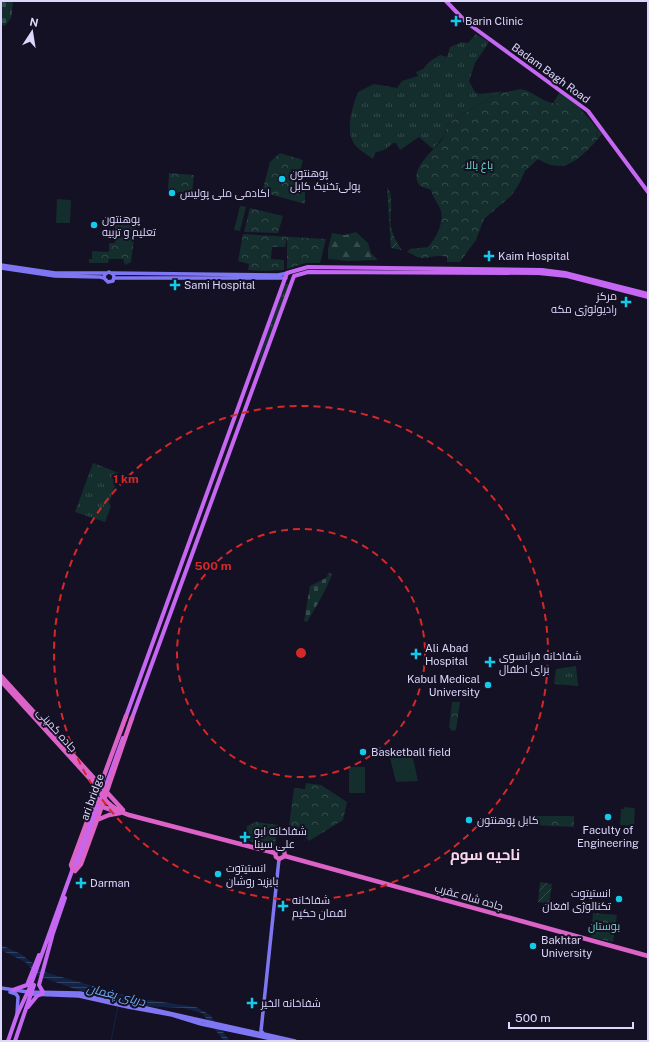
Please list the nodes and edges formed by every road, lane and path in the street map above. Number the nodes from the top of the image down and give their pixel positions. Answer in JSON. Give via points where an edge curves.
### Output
{"nodes":[{"id":1,"x":446,"y":1,"type":"edge"},
{"id":2,"x":648,"y":192,"type":"edge"},
{"id":3,"x":1,"y":265,"type":"edge"},
{"id":4,"x":1,"y":268,"type":"edge"},
{"id":5,"x":490,"y":270,"type":"junction"},
{"id":6,"x":289,"y":272,"type":"junction"},
{"id":7,"x":106,"y":273,"type":"junction"},
{"id":8,"x":112,"y":273,"type":"junction"},
{"id":9,"x":104,"y":278,"type":"junction"},
{"id":10,"x":114,"y":278,"type":"junction"},
{"id":11,"x":286,"y":278,"type":"junction"},
{"id":12,"x":294,"y":278,"type":"junction"},
{"id":13,"x":648,"y":294,"type":"edge"},
{"id":14,"x":648,"y":297,"type":"edge"},
{"id":15,"x":252,"y":370,"type":"junction"},
{"id":16,"x":259,"y":373,"type":"junction"},
{"id":17,"x":173,"y":586,"type":"junction"},
{"id":18,"x":179,"y":588,"type":"junction"},
{"id":19,"x":141,"y":673,"type":"junction"},
{"id":20,"x":1,"y":676,"type":"edge"},
{"id":21,"x":148,"y":676,"type":"junction"},
{"id":22,"x":1,"y":682,"type":"edge"},
{"id":23,"x":126,"y":714,"type":"junction"},
{"id":24,"x":133,"y":716,"type":"junction"},
{"id":25,"x":122,"y":737,"type":"junction"},
{"id":26,"x":100,"y":784,"type":"junction"},
{"id":27,"x":98,"y":792,"type":"junction"},
{"id":28,"x":107,"y":792,"type":"junction"},
{"id":29,"x":95,"y":797,"type":"junction"},
{"id":30,"x":104,"y":800,"type":"junction"},
{"id":31,"x":102,"y":806,"type":"junction"},
{"id":32,"x":121,"y":813,"type":"junction"},
{"id":33,"x":98,"y":820,"type":"junction"},
{"id":34,"x":207,"y":835,"type":"junction"},
{"id":35,"x":275,"y":853,"type":"junction"},
{"id":36,"x":285,"y":856,"type":"junction"},
{"id":37,"x":279,"y":859,"type":"junction"},
{"id":38,"x":74,"y":871,"type":"junction"},
{"id":39,"x":61,"y":907,"type":"junction"},
{"id":40,"x":54,"y":931,"type":"junction"},
{"id":41,"x":648,"y":956,"type":"edge"},
{"id":42,"x":38,"y":964,"type":"junction"},
{"id":43,"x":36,"y":976,"type":"junction"},
{"id":44,"x":39,"y":985,"type":"junction"},
{"id":45,"x":1,"y":989,"type":"edge"},
{"id":46,"x":13,"y":990,"type":"junction"},
{"id":47,"x":30,"y":992,"type":"junction"},
{"id":48,"x":42,"y":993,"type":"junction"},
{"id":49,"x":26,"y":1008,"type":"junction"},
{"id":50,"x":17,"y":1015,"type":"junction"},
{"id":51,"x":23,"y":1017,"type":"junction"},
{"id":52,"x":259,"y":1034,"type":"junction"},
{"id":53,"x":8,"y":1041,"type":"edge"},
{"id":54,"x":15,"y":1041,"type":"edge"},
{"id":55,"x":281,"y":1041,"type":"edge"},
{"id":56,"x":295,"y":1041,"type":"edge"}],
"edges":[{"from":1,"to":2,"type":"main road","name":"Badam Bagh Road","via":[[466,22],[588,111]]},
{"from":3,"to":7,"type":"main road","via":[[55,273]]},
{"from":4,"to":9,"type":"main road","via":[[55,276]]},
{"from":5,"to":6,"type":"main road","via":[[397,266],[308,267]]},
{"from":5,"to":12,"type":"main road","via":[[308,272],[300,273]]},
{"from":5,"to":13,"type":"main road","via":[[556,271]]},
{"from":5,"to":14,"type":"main road","via":[[552,274]]},
{"from":6,"to":8,"type":"main road","via":[[278,275]]},
{"from":6,"to":11,"type":"main road"},
{"from":6,"to":12,"type":"main road"},
{"from":7,"to":8,"type":"main road"},
{"from":7,"to":9,"type":"main road"},
{"from":8,"to":10,"type":"main road"},
{"from":9,"to":10,"type":"main road","via":[[108,282],[112,282]]},
{"from":10,"to":11,"type":"main road"},
{"from":11,"to":12,"type":"main road","via":[[289,281]]},
{"from":11,"to":15,"type":"main road"},
{"from":12,"to":16,"type":"main road"},
{"from":15,"to":16,"type":"main road"},
{"from":15,"to":17,"type":"main road"},
{"from":16,"to":18,"type":"main road"},
{"from":17,"to":18,"type":"main road","via":[[177,584]]},
{"from":17,"to":19,"type":"main road"},
{"from":18,"to":21,"type":"main road"},
{"from":19,"to":21,"type":"main road"},
{"from":19,"to":23,"type":"main road"},
{"from":20,"to":26,"type":"highway","name":"جاده کمپنی"},
{"from":21,"to":24,"type":"main road"},
{"from":22,"to":27,"type":"highway","name":"جاده کمپنی","via":[[92,781]]},
{"from":23,"to":24,"type":"main road"},
{"from":23,"to":25,"type":"main road"},
{"from":23,"to":26,"type":"highway"},
{"from":24,"to":25,"type":"main road"},
{"from":24,"to":28,"type":"highway"},
{"from":25,"to":38,"type":"main road","name":"ari bridge"},
{"from":26,"to":27,"type":"highway"},
{"from":26,"to":28,"type":"highway","name":"جاده کمپنی"},
{"from":27,"to":29,"type":"highway"},
{"from":27,"to":30,"type":"highway","name":"جاده کمپنی"},
{"from":28,"to":30,"type":"highway"},
{"from":28,"to":34,"type":"highway","name":"جاده کمپنی","via":[[123,810]]},
{"from":29,"to":31,"type":"highway"},
{"from":29,"to":38,"type":"highway","via":[[72,865]]},
{"from":30,"to":31,"type":"highway"},
{"from":30,"to":32,"type":"highway","name":"جاده کمپنی"},
{"from":31,"to":32,"type":"highway"},
{"from":31,"to":33,"type":"highway"},
{"from":32,"to":33,"type":"highway"},
{"from":32,"to":34,"type":"highway"},
{"from":33,"to":38,"type":"highway","via":[[81,864]]},
{"from":34,"to":35,"type":"highway"},
{"from":35,"to":36,"type":"highway","via":[[281,849]]},
{"from":35,"to":37,"type":"highway"},
{"from":36,"to":37,"type":"highway"},
{"from":36,"to":41,"type":"highway","name":"جاده شاه عقرب"},
{"from":37,"to":52,"type":"main road"},
{"from":38,"to":39,"type":"main road","name":"ari bridge"},
{"from":39,"to":40,"type":"main road"},
{"from":39,"to":42,"type":"main road"},
{"from":40,"to":42,"type":"main road"},
{"from":40,"to":43,"type":"main road","via":[[43,970]]},
{"from":42,"to":43,"type":"main road"},
{"from":43,"to":44,"type":"main road"},
{"from":43,"to":46,"type":"main road","via":[[27,985]]},
{"from":43,"to":47,"type":"main road"},
{"from":44,"to":47,"type":"main road"},
{"from":44,"to":48,"type":"main road"},
{"from":45,"to":46,"type":"main road"},
{"from":45,"to":50,"type":"main road","via":[[13,992],[18,998]]},
{"from":46,"to":47,"type":"main road"},
{"from":47,"to":48,"type":"main road"},
{"from":47,"to":49,"type":"main road"},
{"from":47,"to":50,"type":"main road"},
{"from":48,"to":49,"type":"main road"},
{"from":48,"to":52,"type":"main road","via":[[80,993],[168,1011],[221,1027]]},
{"from":49,"to":51,"type":"main road"},
{"from":50,"to":51,"type":"main road","via":[[21,1014]]},
{"from":50,"to":53,"type":"main road"},
{"from":51,"to":54,"type":"main road"},
{"from":52,"to":55,"type":"main road"},
{"from":52,"to":56,"type":"main road"}]}
